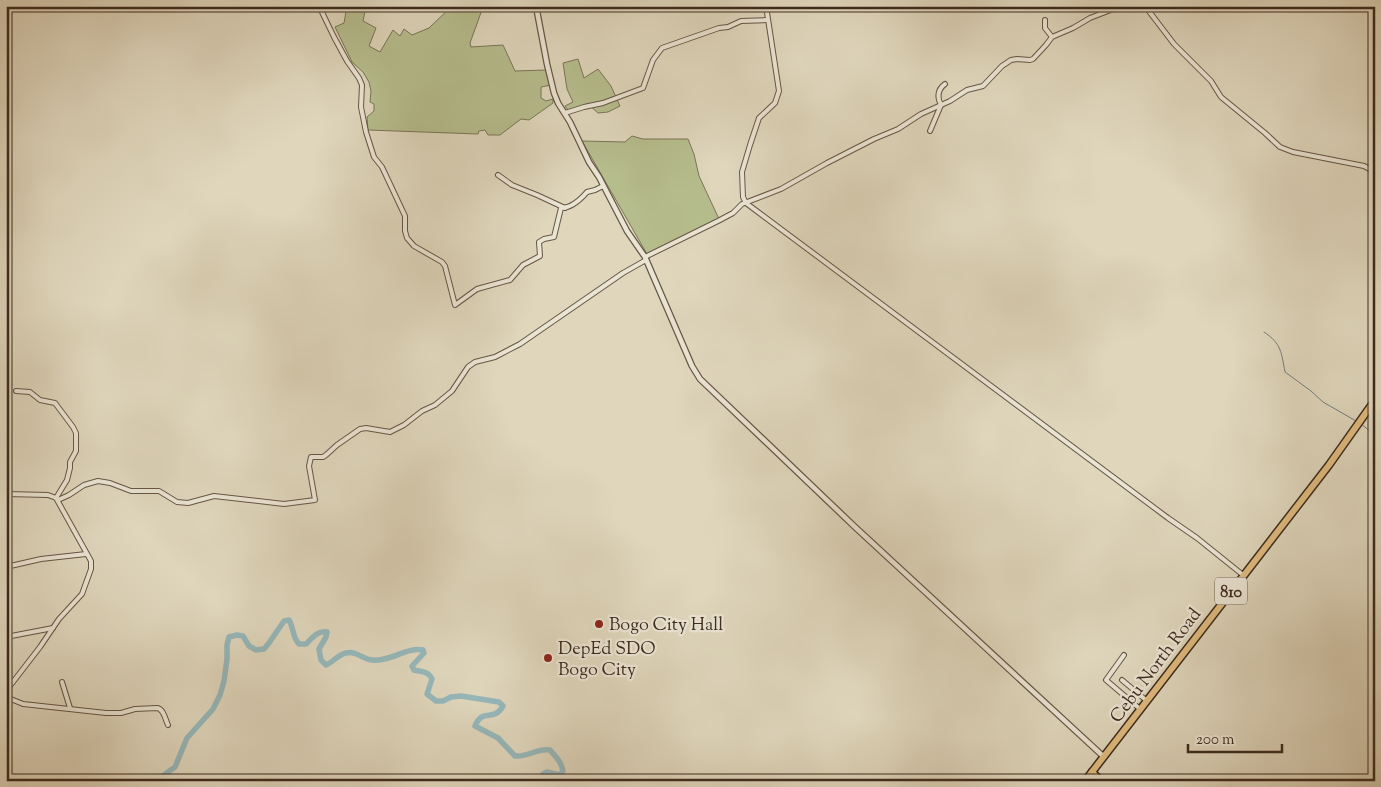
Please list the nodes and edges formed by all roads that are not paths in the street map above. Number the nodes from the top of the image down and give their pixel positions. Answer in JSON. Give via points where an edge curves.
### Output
{"nodes":[{"id":1,"x":319,"y":6,"type":"edge"},
{"id":2,"x":536,"y":6,"type":"edge"},
{"id":3,"x":1120,"y":6,"type":"edge"},
{"id":4,"x":1145,"y":6,"type":"edge"},
{"id":5,"x":766,"y":9,"type":"edge"},
{"id":6,"x":762,"y":20,"type":"junction"},
{"id":7,"x":768,"y":20,"type":"junction"},
{"id":8,"x":1045,"y":20,"type":"dead end"},
{"id":9,"x":1052,"y":37,"type":"junction"},
{"id":10,"x":945,"y":84,"type":"dead end"},
{"id":11,"x":940,"y":105,"type":"junction"},
{"id":12,"x":565,"y":113,"type":"junction"},
{"id":13,"x":930,"y":131,"type":"dead end"},
{"id":14,"x":1375,"y":172,"type":"edge"},
{"id":15,"x":498,"y":175,"type":"dead end"},
{"id":16,"x":603,"y":186,"type":"junction"},
{"id":17,"x":746,"y":203,"type":"junction"},
{"id":18,"x":566,"y":208,"type":"junction"},
{"id":19,"x":646,"y":259,"type":"junction"},
{"id":20,"x":16,"y":391,"type":"dead end"},
{"id":21,"x":1375,"y":400,"type":"edge"},
{"id":22,"x":6,"y":494,"type":"edge"},
{"id":23,"x":57,"y":499,"type":"junction"},
{"id":24,"x":86,"y":554,"type":"junction"},
{"id":25,"x":6,"y":567,"type":"edge"},
{"id":26,"x":1243,"y":575,"type":"junction"},
{"id":27,"x":53,"y":628,"type":"junction"},
{"id":28,"x":6,"y":637,"type":"edge"},
{"id":29,"x":1124,"y":655,"type":"dead end"},
{"id":30,"x":1122,"y":680,"type":"dead end"},
{"id":31,"x":62,"y":682,"type":"dead end"},
{"id":32,"x":6,"y":691,"type":"edge"},
{"id":33,"x":6,"y":696,"type":"edge"},
{"id":34,"x":1147,"y":701,"type":"junction"},
{"id":35,"x":70,"y":708,"type":"junction"},
{"id":36,"x":1140,"y":709,"type":"junction"},
{"id":37,"x":168,"y":725,"type":"dead end"},
{"id":38,"x":1104,"y":757,"type":"junction"},
{"id":39,"x":1092,"y":772,"type":"junction"},
{"id":40,"x":1085,"y":781,"type":"edge"},
{"id":41,"x":1101,"y":781,"type":"edge"}],
"edges":[{"from":1,"to":18,"type":"street","via":[[362,85],[361,107],[366,132],[374,156],[404,216],[407,238],[445,266],[455,305],[477,290],[510,280],[523,265],[540,256],[539,242],[554,237],[562,208]]},
{"from":2,"to":12,"type":"street","via":[[554,93]]},
{"from":3,"to":9,"type":"street"},
{"from":4,"to":14,"type":"street","via":[[1174,44],[1211,81],[1221,97],[1280,147],[1364,166]]},
{"from":5,"to":6,"type":"street"},
{"from":5,"to":7,"type":"street"},
{"from":6,"to":7,"type":"street"},
{"from":6,"to":12,"type":"street","via":[[741,21],[662,48],[653,60],[643,88]]},
{"from":7,"to":17,"type":"street","via":[[778,91],[774,103],[758,118],[742,172]]},
{"from":8,"to":9,"type":"street"},
{"from":9,"to":11,"type":"street","via":[[1033,59],[1011,60],[983,86],[967,90]]},
{"from":10,"to":11,"type":"street","via":[[939,90]]},
{"from":11,"to":13,"type":"street"},
{"from":11,"to":17,"type":"street","via":[[781,189]]},
{"from":12,"to":16,"type":"street"},
{"from":15,"to":18,"type":"street","via":[[512,185]]},
{"from":16,"to":18,"type":"street","via":[[586,192]]},
{"from":16,"to":19,"type":"street"},
{"from":17,"to":19,"type":"street","via":[[718,222]]},
{"from":17,"to":26,"type":"street"},
{"from":19,"to":23,"type":"street","via":[[520,344],[495,357],[475,362],[452,391],[404,425],[390,432],[360,429],[323,457],[311,457],[309,466],[315,500],[284,504],[214,496],[188,503],[177,502],[159,491],[131,492],[98,481]]},
{"from":19,"to":38,"type":"street","via":[[700,379]]},
{"from":20,"to":23,"type":"street","via":[[30,392],[40,400],[56,403],[76,433],[76,452]]},
{"from":21,"to":26,"type":"highway","name":"Cebu North Road","number":"810"},
{"from":22,"to":23,"type":"street","via":[[48,495]]},
{"from":23,"to":24,"type":"street"},
{"from":24,"to":25,"type":"street"},
{"from":24,"to":27,"type":"street","via":[[92,566],[85,588]]},
{"from":26,"to":34,"type":"highway","name":"Cebu North Road","number":"810"},
{"from":27,"to":28,"type":"street"},
{"from":27,"to":32,"type":"street"},
{"from":29,"to":36,"type":"street","via":[[1106,680]]},
{"from":30,"to":34,"type":"street"},
{"from":31,"to":35,"type":"street"},
{"from":33,"to":35,"type":"street","via":[[23,704]]},
{"from":34,"to":36,"type":"highway","name":"Cebu North Road","number":"810"},
{"from":35,"to":37,"type":"street","via":[[121,713],[160,708]]},
{"from":36,"to":38,"type":"highway","name":"Cebu North Road","number":"810"},
{"from":38,"to":39,"type":"highway","name":"Cebu North Road","number":"810"},
{"from":39,"to":40,"type":"highway","name":"Cebu North Road","number":"810"},
{"from":39,"to":41,"type":"highway"}]}
